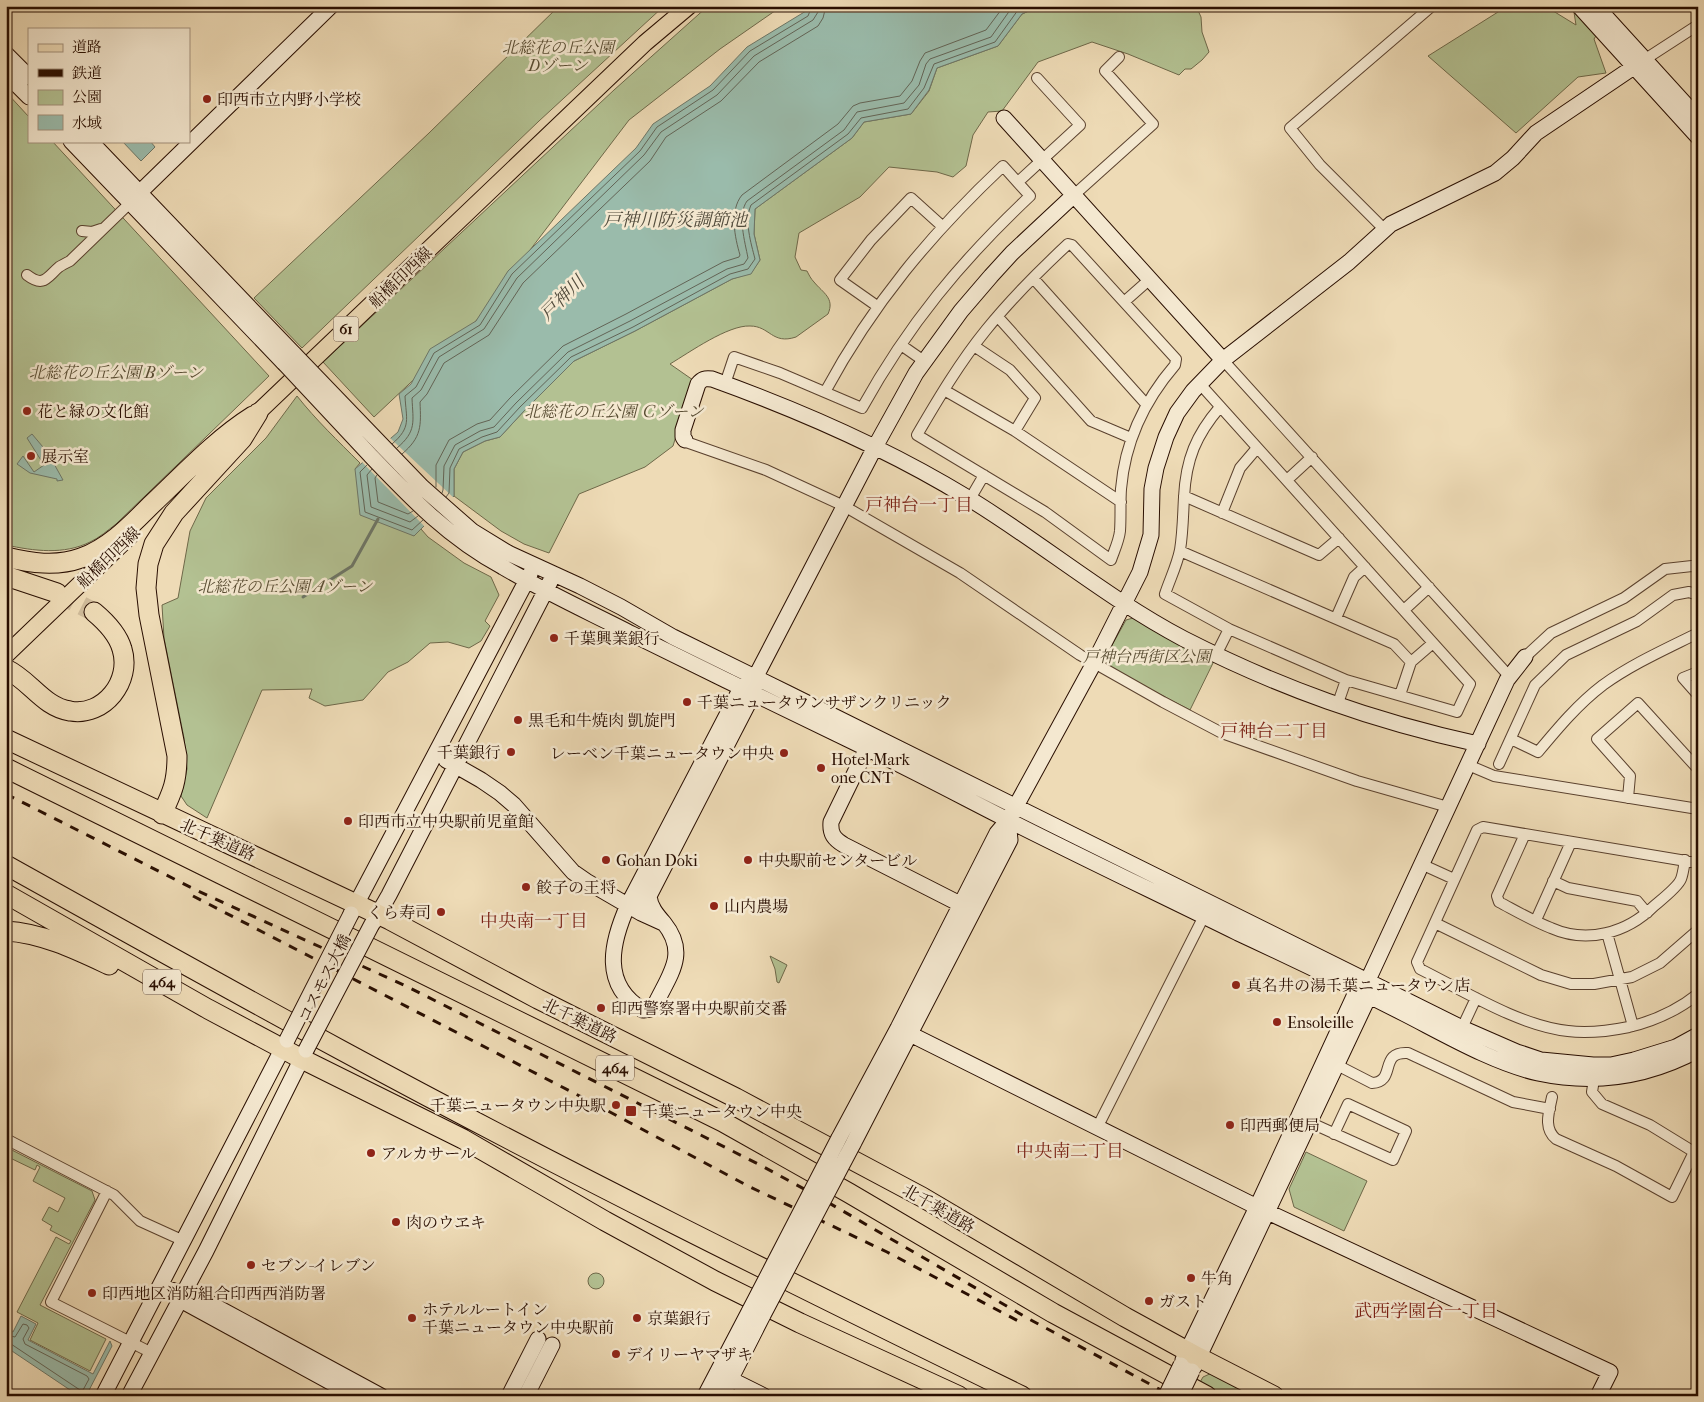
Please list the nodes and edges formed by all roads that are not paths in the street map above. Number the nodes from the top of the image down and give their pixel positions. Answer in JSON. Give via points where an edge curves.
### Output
{"nodes":[{"id":1,"x":331,"y":6,"type":"edge"},
{"id":2,"x":689,"y":6,"type":"edge"},
{"id":3,"x":1432,"y":6,"type":"edge"},
{"id":4,"x":1579,"y":6,"type":"edge"},
{"id":5,"x":1596,"y":6,"type":"edge"},
{"id":6,"x":1698,"y":25,"type":"edge"},
{"id":7,"x":6,"y":54,"type":"edge"},
{"id":8,"x":1119,"y":57,"type":"dead end"},
{"id":9,"x":1639,"y":64,"type":"junction"},
{"id":10,"x":6,"y":74,"type":"edge"},
{"id":11,"x":28,"y":76,"type":"edge"},
{"id":12,"x":1037,"y":78,"type":"dead end"},
{"id":13,"x":28,"y":97,"type":"edge"},
{"id":14,"x":1004,"y":118,"type":"dead end"},
{"id":15,"x":1698,"y":118,"type":"edge"},
{"id":16,"x":1698,"y":137,"type":"edge"},
{"id":17,"x":72,"y":142,"type":"edge"},
{"id":18,"x":91,"y":142,"type":"edge"},
{"id":19,"x":1042,"y":160,"type":"junction"},
{"id":20,"x":1018,"y":182,"type":"junction"},
{"id":21,"x":1074,"y":196,"type":"junction"},
{"id":22,"x":135,"y":198,"type":"junction"},
{"id":23,"x":942,"y":226,"type":"junction"},
{"id":24,"x":105,"y":227,"type":"junction"},
{"id":25,"x":1384,"y":229,"type":"junction"},
{"id":26,"x":82,"y":231,"type":"dead end"},
{"id":27,"x":28,"y":275,"type":"dead end"},
{"id":28,"x":1033,"y":278,"type":"junction"},
{"id":29,"x":1150,"y":278,"type":"junction"},
{"id":30,"x":1124,"y":302,"type":"junction"},
{"id":31,"x":877,"y":306,"type":"junction"},
{"id":32,"x":998,"y":317,"type":"junction"},
{"id":33,"x":901,"y":345,"type":"junction"},
{"id":34,"x":974,"y":346,"type":"junction"},
{"id":35,"x":1223,"y":360,"type":"junction"},
{"id":36,"x":924,"y":361,"type":"junction"},
{"id":37,"x":725,"y":384,"type":"junction"},
{"id":38,"x":1200,"y":384,"type":"junction"},
{"id":39,"x":944,"y":390,"type":"junction"},
{"id":40,"x":825,"y":392,"type":"junction"},
{"id":41,"x":1146,"y":404,"type":"junction"},
{"id":42,"x":1220,"y":407,"type":"junction"},
{"id":43,"x":258,"y":412,"type":"junction"},
{"id":44,"x":1015,"y":430,"type":"junction"},
{"id":45,"x":1131,"y":438,"type":"junction"},
{"id":46,"x":686,"y":440,"type":"joint"},
{"id":47,"x":874,"y":447,"type":"junction"},
{"id":48,"x":1257,"y":448,"type":"junction"},
{"id":49,"x":1312,"y":458,"type":"junction"},
{"id":50,"x":984,"y":476,"type":"junction"},
{"id":51,"x":1287,"y":480,"type":"junction"},
{"id":52,"x":1184,"y":496,"type":"junction"},
{"id":53,"x":970,"y":499,"type":"junction"},
{"id":54,"x":1120,"y":502,"type":"junction"},
{"id":55,"x":844,"y":506,"type":"junction"},
{"id":56,"x":1222,"y":513,"type":"junction"},
{"id":57,"x":1338,"y":538,"type":"junction"},
{"id":58,"x":1180,"y":551,"type":"junction"},
{"id":59,"x":6,"y":557,"type":"edge"},
{"id":60,"x":506,"y":560,"type":"junction"},
{"id":61,"x":534,"y":566,"type":"junction"},
{"id":62,"x":1365,"y":567,"type":"junction"},
{"id":63,"x":1698,"y":568,"type":"edge"},
{"id":64,"x":554,"y":574,"type":"junction"},
{"id":65,"x":6,"y":576,"type":"edge"},
{"id":66,"x":526,"y":581,"type":"junction"},
{"id":67,"x":1429,"y":587,"type":"junction"},
{"id":68,"x":546,"y":591,"type":"junction"},
{"id":69,"x":57,"y":593,"type":"tunnel mouth"},
{"id":70,"x":1698,"y":595,"type":"edge"},
{"id":71,"x":1125,"y":604,"type":"junction"},
{"id":72,"x":1404,"y":610,"type":"junction"},
{"id":73,"x":94,"y":612,"type":"tunnel mouth"},
{"id":74,"x":1336,"y":618,"type":"junction"},
{"id":75,"x":1230,"y":629,"type":"junction"},
{"id":76,"x":1698,"y":633,"type":"edge"},
{"id":77,"x":1433,"y":643,"type":"junction"},
{"id":78,"x":6,"y":655,"type":"edge"},
{"id":79,"x":1216,"y":655,"type":"junction"},
{"id":80,"x":1525,"y":657,"type":"joint"},
{"id":81,"x":1411,"y":662,"type":"junction"},
{"id":82,"x":1094,"y":663,"type":"junction"},
{"id":83,"x":6,"y":669,"type":"edge"},
{"id":84,"x":1698,"y":672,"type":"edge"},
{"id":85,"x":1509,"y":676,"type":"junction"},
{"id":86,"x":755,"y":678,"type":"junction"},
{"id":87,"x":1346,"y":680,"type":"junction"},
{"id":88,"x":747,"y":691,"type":"junction"},
{"id":89,"x":1698,"y":695,"type":"edge"},
{"id":90,"x":1400,"y":696,"type":"junction"},
{"id":91,"x":1337,"y":706,"type":"junction"},
{"id":92,"x":6,"y":731,"type":"edge"},
{"id":93,"x":6,"y":739,"type":"edge"},
{"id":94,"x":1511,"y":739,"type":"junction"},
{"id":95,"x":1478,"y":744,"type":"junction"},
{"id":96,"x":867,"y":748,"type":"junction"},
{"id":97,"x":436,"y":755,"type":"junction"},
{"id":98,"x":1499,"y":764,"type":"dead end"},
{"id":99,"x":455,"y":765,"type":"junction"},
{"id":100,"x":1468,"y":765,"type":"junction"},
{"id":101,"x":6,"y":768,"type":"edge"},
{"id":102,"x":1698,"y":769,"type":"edge"},
{"id":103,"x":92,"y":779,"type":"junction"},
{"id":104,"x":1628,"y":798,"type":"junction"},
{"id":105,"x":1016,"y":806,"type":"junction"},
{"id":106,"x":1448,"y":807,"type":"junction"},
{"id":107,"x":1698,"y":809,"type":"edge"},
{"id":108,"x":162,"y":814,"type":"junction"},
{"id":109,"x":1008,"y":820,"type":"junction"},
{"id":110,"x":1525,"y":834,"type":"junction"},
{"id":111,"x":1571,"y":842,"type":"junction"},
{"id":112,"x":1685,"y":860,"type":"junction"},
{"id":113,"x":1698,"y":863,"type":"edge"},
{"id":114,"x":1421,"y":864,"type":"junction"},
{"id":115,"x":6,"y":865,"type":"edge"},
{"id":116,"x":1454,"y":879,"type":"junction"},
{"id":117,"x":1553,"y":881,"type":"junction"},
{"id":118,"x":6,"y":894,"type":"edge"},
{"id":119,"x":649,"y":896,"type":"junction"},
{"id":120,"x":960,"y":904,"type":"junction"},
{"id":121,"x":628,"y":905,"type":"junction"},
{"id":122,"x":353,"y":908,"type":"junction"},
{"id":123,"x":1647,"y":913,"type":"junction"},
{"id":124,"x":1204,"y":916,"type":"junction"},
{"id":125,"x":375,"y":919,"type":"junction"},
{"id":126,"x":1536,"y":920,"type":"junction"},
{"id":127,"x":664,"y":923,"type":"junction"},
{"id":128,"x":1435,"y":923,"type":"junction"},
{"id":129,"x":1698,"y":930,"type":"edge"},
{"id":130,"x":6,"y":932,"type":"edge"},
{"id":131,"x":1607,"y":933,"type":"junction"},
{"id":132,"x":1620,"y":980,"type":"junction"},
{"id":133,"x":1365,"y":988,"type":"junction"},
{"id":134,"x":1698,"y":994,"type":"edge"},
{"id":135,"x":1476,"y":998,"type":"junction"},
{"id":136,"x":208,"y":1009,"type":"junction"},
{"id":137,"x":1633,"y":1026,"type":"junction"},
{"id":138,"x":1462,"y":1028,"type":"junction"},
{"id":139,"x":904,"y":1030,"type":"junction"},
{"id":140,"x":1698,"y":1034,"type":"edge"},
{"id":141,"x":285,"y":1044,"type":"junction"},
{"id":142,"x":1698,"y":1050,"type":"edge"},
{"id":143,"x":304,"y":1054,"type":"junction"},
{"id":144,"x":1335,"y":1064,"type":"junction"},
{"id":145,"x":1594,"y":1079,"type":"junction"},
{"id":146,"x":1552,"y":1097,"type":"dead end"},
{"id":147,"x":1550,"y":1109,"type":"junction"},
{"id":148,"x":1309,"y":1122,"type":"junction"},
{"id":149,"x":1097,"y":1128,"type":"junction"},
{"id":150,"x":1334,"y":1134,"type":"junction"},
{"id":151,"x":6,"y":1139,"type":"edge"},
{"id":152,"x":107,"y":1191,"type":"junction"},
{"id":153,"x":1262,"y":1209,"type":"junction"},
{"id":154,"x":184,"y":1241,"type":"junction"},
{"id":155,"x":160,"y":1286,"type":"junction"},
{"id":156,"x":182,"y":1297,"type":"junction"},
{"id":157,"x":757,"y":1312,"type":"junction"},
{"id":158,"x":131,"y":1343,"type":"junction"},
{"id":159,"x":152,"y":1354,"type":"junction"},
{"id":160,"x":1190,"y":1361,"type":"junction"},
{"id":161,"x":730,"y":1379,"type":"junction"},
{"id":162,"x":353,"y":1395,"type":"edge"},
{"id":163,"x":103,"y":1396,"type":"edge"},
{"id":164,"x":129,"y":1396,"type":"edge"},
{"id":165,"x":382,"y":1396,"type":"edge"},
{"id":166,"x":509,"y":1396,"type":"edge"},
{"id":167,"x":526,"y":1396,"type":"edge"},
{"id":168,"x":705,"y":1396,"type":"edge"},
{"id":169,"x":722,"y":1396,"type":"edge"},
{"id":170,"x":764,"y":1396,"type":"edge"},
{"id":171,"x":959,"y":1396,"type":"edge"},
{"id":172,"x":1022,"y":1396,"type":"edge"},
{"id":173,"x":1166,"y":1396,"type":"edge"},
{"id":174,"x":1180,"y":1396,"type":"edge"},
{"id":175,"x":1207,"y":1396,"type":"edge"},
{"id":176,"x":1274,"y":1396,"type":"edge"},
{"id":177,"x":1598,"y":1396,"type":"edge"}],
"edges":[{"from":1,"to":22,"type":"street"},
{"from":2,"to":43,"type":"main road","name":"船橋印西線","number":"61","via":[[645,43]]},
{"from":3,"to":25,"type":"street","via":[[1290,128],[1320,165]]},
{"from":4,"to":9,"type":"street"},
{"from":5,"to":9,"type":"street"},
{"from":6,"to":9,"type":"street"},
{"from":7,"to":11,"type":"street"},
{"from":8,"to":21,"type":"street","via":[[1105,71],[1153,124]]},
{"from":9,"to":15,"type":"street"},
{"from":9,"to":16,"type":"street"},
{"from":9,"to":25,"type":"street","via":[[1536,133],[1500,169]]},
{"from":10,"to":13,"type":"street"},
{"from":12,"to":19,"type":"street","via":[[1080,125]]},
{"from":14,"to":19,"type":"street"},
{"from":17,"to":22,"type":"street"},
{"from":18,"to":22,"type":"street"},
{"from":19,"to":20,"type":"street"},
{"from":19,"to":21,"type":"street"},
{"from":20,"to":23,"type":"street","via":[[1003,166]]},
{"from":20,"to":33,"type":"street","via":[[1030,196],[949,279]]},
{"from":21,"to":29,"type":"street"},
{"from":21,"to":36,"type":"street","via":[[991,276]]},
{"from":22,"to":24,"type":"street"},
{"from":22,"to":60,"type":"street","bridge":true,"via":[[289,358],[411,498],[464,544]]},
{"from":23,"to":31,"type":"street"},
{"from":23,"to":31,"type":"street","via":[[912,198],[871,240],[840,280]]},
{"from":24,"to":26,"type":"street","via":[[92,232]]},
{"from":24,"to":27,"type":"street","via":[[48,278],[43,281]]},
{"from":25,"to":35,"type":"street","via":[[1350,262]]},
{"from":28,"to":30,"type":"street","via":[[1068,244],[1072,245]]},
{"from":28,"to":32,"type":"street"},
{"from":28,"to":41,"type":"street"},
{"from":29,"to":30,"type":"street"},
{"from":29,"to":35,"type":"street"},
{"from":30,"to":41,"type":"street","via":[[1176,359]]},
{"from":31,"to":40,"type":"street"},
{"from":32,"to":34,"type":"street"},
{"from":32,"to":45,"type":"street","via":[[1092,421]]},
{"from":33,"to":36,"type":"street"},
{"from":33,"to":40,"type":"street","via":[[862,408]]},
{"from":34,"to":39,"type":"street"},
{"from":34,"to":44,"type":"street","via":[[1010,370],[1034,398]]},
{"from":35,"to":38,"type":"street"},
{"from":35,"to":49,"type":"street"},
{"from":36,"to":47,"type":"street"},
{"from":37,"to":40,"type":"street","via":[[734,357]]},
{"from":37,"to":46,"type":"street","via":[[706,378],[698,384],[683,430]]},
{"from":37,"to":47,"type":"street","via":[[820,421]]},
{"from":38,"to":42,"type":"street"},
{"from":38,"to":71,"type":"street","via":[[1177,413],[1158,458],[1152,489],[1149,545]]},
{"from":39,"to":44,"type":"street"},
{"from":39,"to":50,"type":"street","via":[[917,435]]},
{"from":41,"to":45,"type":"street"},
{"from":42,"to":48,"type":"street"},
{"from":42,"to":52,"type":"street","via":[[1194,446]]},
{"from":43,"to":59,"type":"highway","via":[[232,429],[108,544],[82,558],[55,563],[39,564]]},
{"from":43,"to":78,"type":"main road","name":"船橋印西線","number":"61"},
{"from":43,"to":108,"type":"highway","via":[[242,439],[174,513],[154,544],[148,564],[149,615],[177,756],[174,789]]},
{"from":44,"to":54,"type":"street"},
{"from":45,"to":54,"type":"street"},
{"from":46,"to":55,"type":"street","via":[[766,470]]},
{"from":47,"to":53,"type":"street"},
{"from":47,"to":55,"type":"street"},
{"from":48,"to":51,"type":"street"},
{"from":48,"to":56,"type":"street","via":[[1240,468]]},
{"from":49,"to":51,"type":"street"},
{"from":49,"to":67,"type":"street"},
{"from":50,"to":53,"type":"street"},
{"from":50,"to":54,"type":"street","via":[[1044,512],[1111,560],[1120,533]]},
{"from":51,"to":57,"type":"street"},
{"from":52,"to":56,"type":"street"},
{"from":52,"to":58,"type":"street"},
{"from":53,"to":71,"type":"street"},
{"from":55,"to":82,"type":"street","via":[[960,573]]},
{"from":55,"to":86,"type":"street"},
{"from":56,"to":57,"type":"street","via":[[1319,555]]},
{"from":57,"to":62,"type":"street"},
{"from":58,"to":74,"type":"street"},
{"from":58,"to":75,"type":"street","via":[[1165,594]]},
{"from":60,"to":61,"type":"street"},
{"from":60,"to":66,"type":"street"},
{"from":61,"to":64,"type":"street"},
{"from":61,"to":66,"type":"street","name":"コスモス大橋"},
{"from":62,"to":72,"type":"street"},
{"from":62,"to":74,"type":"street","via":[[1354,576]]},
{"from":63,"to":80,"type":"street","via":[[1666,570],[1624,598],[1551,633]]},
{"from":64,"to":68,"type":"street","name":"コスモス大橋"},
{"from":64,"to":86,"type":"street"},
{"from":65,"to":69,"type":"highway"},
{"from":66,"to":68,"type":"street"},
{"from":66,"to":97,"type":"street","name":"コスモス大橋"},
{"from":67,"to":72,"type":"street"},
{"from":67,"to":85,"type":"street"},
{"from":68,"to":88,"type":"street"},
{"from":68,"to":99,"type":"street","name":"コスモス大橋"},
{"from":70,"to":94,"type":"street","via":[[1689,592],[1673,595],[1636,621],[1566,655],[1535,685]]},
{"from":71,"to":79,"type":"street"},
{"from":71,"to":82,"type":"street"},
{"from":72,"to":77,"type":"street"},
{"from":73,"to":83,"type":"highway","via":[[116,636],[124,661],[120,684],[105,702],[80,712],[68,711],[41,697],[17,674]]},
{"from":74,"to":81,"type":"street","via":[[1394,644]]},
{"from":75,"to":79,"type":"street"},
{"from":75,"to":87,"type":"street"},
{"from":76,"to":94,"type":"street","via":[[1627,669],[1602,686],[1571,714],[1538,752]]},
{"from":77,"to":81,"type":"street"},
{"from":77,"to":90,"type":"street","via":[[1470,684],[1457,712]]},
{"from":79,"to":91,"type":"street"},
{"from":80,"to":85,"type":"street"},
{"from":81,"to":90,"type":"street"},
{"from":82,"to":105,"type":"street"},
{"from":82,"to":106,"type":"street","via":[[1222,732],[1357,781]]},
{"from":84,"to":89,"type":"street","via":[[1683,678]]},
{"from":85,"to":95,"type":"street"},
{"from":86,"to":88,"type":"street"},
{"from":86,"to":105,"type":"street"},
{"from":87,"to":90,"type":"street"},
{"from":87,"to":91,"type":"street"},
{"from":88,"to":96,"type":"street"},
{"from":88,"to":119,"type":"street"},
{"from":88,"to":121,"type":"street"},
{"from":91,"to":95,"type":"street"},
{"from":92,"to":103,"type":"highway","via":[[78,767]]},
{"from":93,"to":103,"type":"highway","name":"北千葉道路","number":"464"},
{"from":94,"to":98,"type":"street"},
{"from":95,"to":100,"type":"street"},
{"from":96,"to":109,"type":"street"},
{"from":96,"to":120,"type":"street","via":[[831,822],[832,835],[844,845]]},
{"from":97,"to":99,"type":"street"},
{"from":97,"to":122,"type":"street","name":"コスモス大橋"},
{"from":99,"to":121,"type":"street","via":[[500,793],[573,872]]},
{"from":99,"to":125,"type":"street","name":"コスモス大橋"},
{"from":100,"to":104,"type":"street","via":[[1494,776]]},
{"from":100,"to":106,"type":"street"},
{"from":101,"to":175,"type":"highway","name":"北千葉道路","number":"464","via":[[723,1122],[1053,1313]]},
{"from":102,"to":104,"type":"street","via":[[1638,703],[1597,739],[1630,776]]},
{"from":103,"to":108,"type":"highway","name":"北千葉道路","number":"464"},
{"from":104,"to":107,"type":"street"},
{"from":105,"to":109,"type":"street"},
{"from":105,"to":133,"type":"street"},
{"from":106,"to":114,"type":"street"},
{"from":108,"to":122,"type":"highway","name":"北千葉道路","number":"464"},
{"from":109,"to":120,"type":"street","via":[[997,833]]},
{"from":109,"to":124,"type":"street"},
{"from":109,"to":139,"type":"street","via":[[1010,840]]},
{"from":110,"to":111,"type":"street"},
{"from":110,"to":116,"type":"street","via":[[1483,827],[1477,830]]},
{"from":110,"to":126,"type":"street","via":[[1497,896],[1499,902]]},
{"from":111,"to":112,"type":"street"},
{"from":111,"to":117,"type":"street"},
{"from":112,"to":113,"type":"street"},
{"from":112,"to":123,"type":"street","via":[[1681,880]]},
{"from":114,"to":116,"type":"street"},
{"from":114,"to":133,"type":"street"},
{"from":115,"to":172,"type":"highway","number":"464","via":[[341,1050],[550,1160]]},
{"from":116,"to":128,"type":"street"},
{"from":117,"to":123,"type":"street","via":[[1568,888],[1637,901]]},
{"from":117,"to":126,"type":"street"},
{"from":118,"to":136,"type":"highway","number":"464"},
{"from":119,"to":121,"type":"street","via":[[640,904]]},
{"from":119,"to":127,"type":"street","via":[[656,914]]},
{"from":120,"to":139,"type":"street"},
{"from":121,"to":127,"type":"street"},
{"from":121,"to":127,"type":"street","via":[[614,942],[614,967],[625,996],[643,1010],[655,1005],[675,962],[676,943]]},
{"from":122,"to":125,"type":"highway","name":"北千葉道路","number":"464"},
{"from":122,"to":141,"type":"street","name":"コスモス大橋","bridge":true},
{"from":123,"to":131,"type":"street","via":[[1628,926]]},
{"from":124,"to":133,"type":"street"},
{"from":124,"to":149,"type":"street"},
{"from":125,"to":143,"type":"street","name":"コスモス大橋","bridge":true},
{"from":125,"to":160,"type":"highway","name":"北千葉道路","number":"464","via":[[820,1141],[922,1198]]},
{"from":126,"to":131,"type":"street","via":[[1551,929],[1570,934]]},
{"from":128,"to":132,"type":"street","via":[[1540,975],[1571,984]]},
{"from":128,"to":135,"type":"street","via":[[1417,962],[1420,970]]},
{"from":129,"to":132,"type":"street","via":[[1660,964]]},
{"from":130,"to":136,"type":"highway","via":[[44,938],[81,952]]},
{"from":131,"to":132,"type":"street"},
{"from":132,"to":137,"type":"street"},
{"from":133,"to":138,"type":"street"},
{"from":133,"to":144,"type":"street"},
{"from":133,"to":145,"type":"street","via":[[1460,1042],[1511,1065],[1538,1073]]},
{"from":133,"to":153,"type":"street"},
{"from":134,"to":137,"type":"street","via":[[1668,1013]]},
{"from":135,"to":137,"type":"street","via":[[1520,1018],[1567,1031],[1590,1032]]},
{"from":135,"to":138,"type":"street"},
{"from":136,"to":141,"type":"highway","number":"464"},
{"from":138,"to":140,"type":"street","via":[[1541,1060],[1593,1065],[1643,1058]]},
{"from":139,"to":149,"type":"street"},
{"from":139,"to":157,"type":"street","bridge":true},
{"from":141,"to":143,"type":"highway","number":"464"},
{"from":141,"to":154,"type":"street","name":"コスモス大橋"},
{"from":142,"to":145,"type":"street","via":[[1653,1070]]},
{"from":143,"to":156,"type":"street","name":"コスモス大橋"},
{"from":143,"to":171,"type":"highway","number":"464","via":[[715,1281]]},
{"from":144,"to":147,"type":"street","via":[[1372,1082],[1379,1082],[1384,1079],[1391,1058],[1398,1052],[1408,1053],[1513,1102]]},
{"from":144,"to":148,"type":"street"},
{"from":145,"to":147,"type":"street","via":[[1592,1092],[1602,1104],[1650,1125],[1694,1152],[1672,1197],[1616,1166],[1556,1139],[1548,1128]]},
{"from":146,"to":147,"type":"street"},
{"from":148,"to":150,"type":"street"},
{"from":148,"to":153,"type":"street"},
{"from":149,"to":153,"type":"street"},
{"from":150,"to":150,"type":"street","via":[[1393,1160],[1406,1132],[1348,1104]]},
{"from":151,"to":152,"type":"street"},
{"from":152,"to":154,"type":"street","via":[[140,1221]]},
{"from":152,"to":158,"type":"street","via":[[51,1302]]},
{"from":153,"to":160,"type":"street"},
{"from":153,"to":177,"type":"street","via":[[1610,1372]]},
{"from":154,"to":155,"type":"street","name":"コスモス大橋"},
{"from":155,"to":156,"type":"street"},
{"from":155,"to":158,"type":"street","name":"コスモス大橋"},
{"from":156,"to":159,"type":"street","name":"コスモス大橋"},
{"from":156,"to":162,"type":"street"},
{"from":156,"to":165,"type":"street","via":[[211,1304]]},
{"from":157,"to":161,"type":"street"},
{"from":157,"to":168,"type":"street"},
{"from":158,"to":159,"type":"street"},
{"from":158,"to":163,"type":"street","name":"コスモス大橋"},
{"from":159,"to":164,"type":"street","name":"コスモス大橋"},
{"from":160,"to":173,"type":"street","bridge":true},
{"from":160,"to":174,"type":"street","bridge":true},
{"from":160,"to":176,"type":"highway","name":"北千葉道路","number":"464"},
{"from":161,"to":169,"type":"street"},
{"from":161,"to":170,"type":"street"},
{"from":166,"to":167,"type":"street","via":[[545,1342]]}]}
